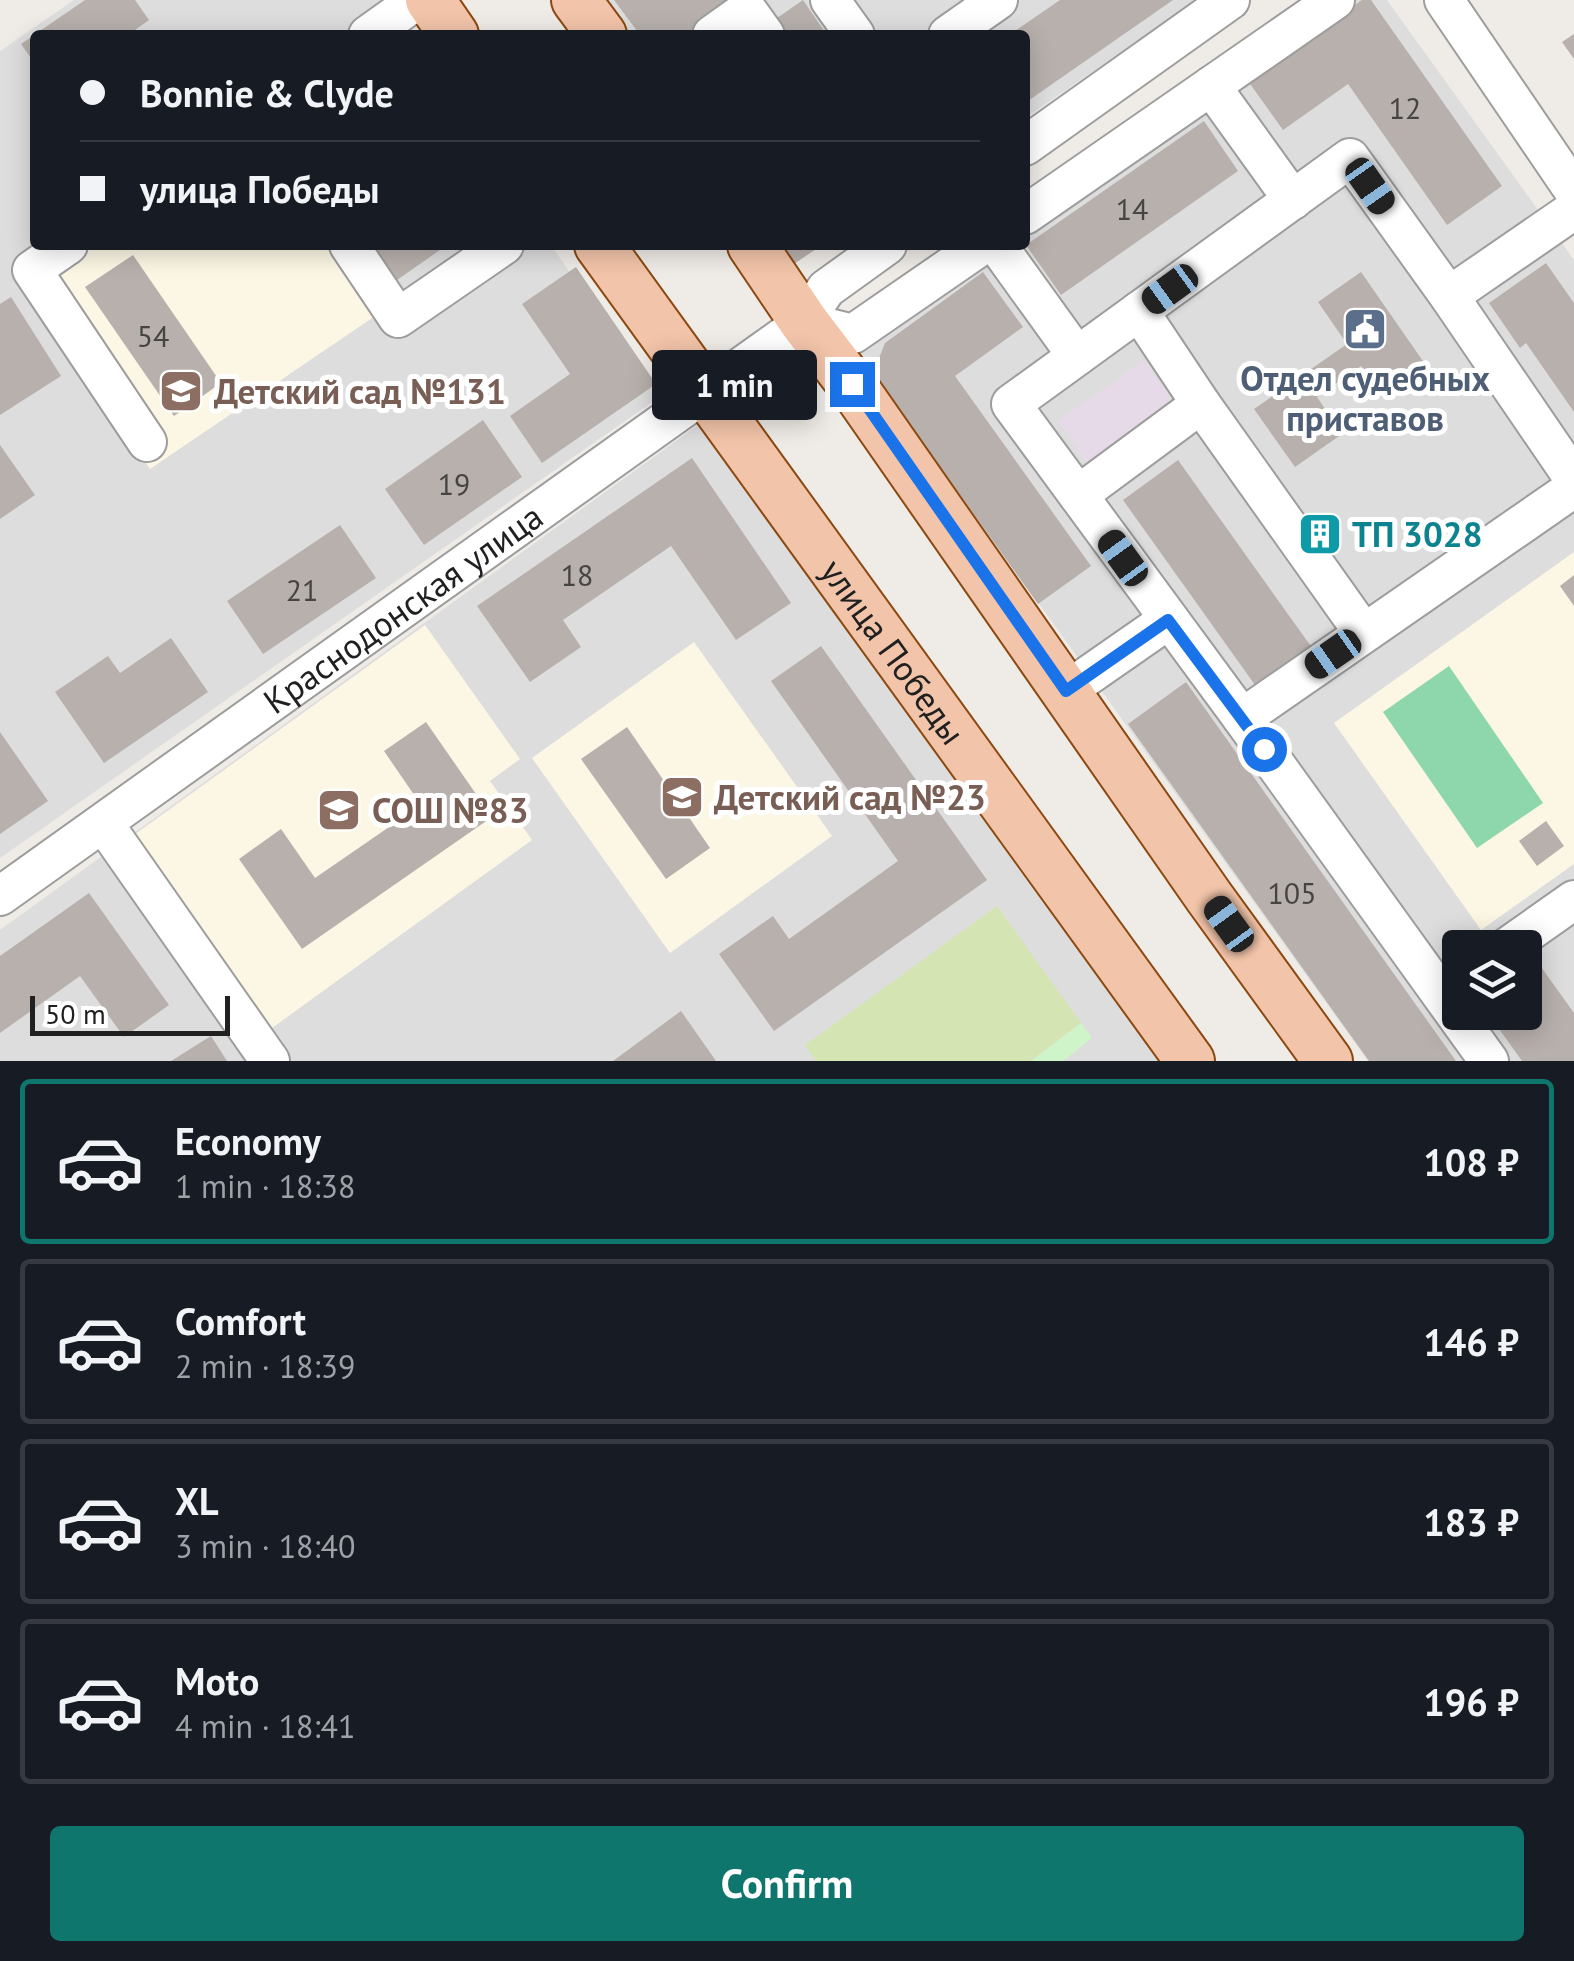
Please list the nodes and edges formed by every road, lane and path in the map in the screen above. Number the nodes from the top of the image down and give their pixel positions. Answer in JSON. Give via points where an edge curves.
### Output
{"nodes":[{"id":1,"x":418,"y":0,"type":"edge"},
{"id":2,"x":430,"y":0,"type":"edge"},
{"id":3,"x":577,"y":0,"type":"edge"},
{"id":4,"x":830,"y":0,"type":"edge"},
{"id":5,"x":998,"y":0,"type":"edge"},
{"id":6,"x":1335,"y":0,"type":"edge"},
{"id":7,"x":1444,"y":0,"type":"edge"},
{"id":8,"x":1221,"y":3,"type":"edge"},
{"id":9,"x":758,"y":15,"type":"edge"},
{"id":10,"x":375,"y":30,"type":"edge"},
{"id":11,"x":451,"y":30,"type":"edge"},
{"id":12,"x":598,"y":30,"type":"edge"},
{"id":13,"x":724,"y":30,"type":"edge"},
{"id":14,"x":851,"y":30,"type":"edge"},
{"id":15,"x":955,"y":30,"type":"edge"},
{"id":16,"x":1211,"y":86,"type":"junction"},
{"id":17,"x":1030,"y":142,"type":"edge"},
{"id":18,"x":1574,"y":191,"type":"edge"},
{"id":19,"x":1293,"y":200,"type":"junction"},
{"id":20,"x":1574,"y":210,"type":"edge"},
{"id":21,"x":1030,"y":212,"type":"edge"},
{"id":22,"x":61,"y":250,"type":"edge"},
{"id":23,"x":351,"y":250,"type":"edge"},
{"id":24,"x":497,"y":250,"type":"edge"},
{"id":25,"x":603,"y":250,"type":"edge"},
{"id":26,"x":755,"y":250,"type":"edge"},
{"id":27,"x":880,"y":250,"type":"edge"},
{"id":28,"x":975,"y":250,"type":"edge"},
{"id":29,"x":1001,"y":250,"type":"edge"},
{"id":30,"x":1450,"y":296,"type":"junction"},
{"id":31,"x":1139,"y":311,"type":"junction"},
{"id":32,"x":804,"y":322,"type":"junction"},
{"id":33,"x":1078,"y":356,"type":"junction"},
{"id":34,"x":704,"y":394,"type":"junction"},
{"id":35,"x":1202,"y":404,"type":"junction"},
{"id":36,"x":147,"y":442,"type":"dead end"},
{"id":37,"x":1574,"y":479,"type":"edge"},
{"id":38,"x":1574,"y":488,"type":"edge"},
{"id":39,"x":1078,"y":495,"type":"junction"},
{"id":40,"x":1168,"y":620,"type":"junction"},
{"id":41,"x":1364,"y":632,"type":"junction"},
{"id":42,"x":1066,"y":691,"type":"junction"},
{"id":43,"x":1242,"y":718,"type":"junction"},
{"id":44,"x":104,"y":824,"type":"junction"},
{"id":45,"x":0,"y":896,"type":"edge"},
{"id":46,"x":1568,"y":918,"type":"edge"},
{"id":47,"x":1542,"y":931,"type":"edge"},
{"id":48,"x":1442,"y":977,"type":"edge"},
{"id":49,"x":1473,"y":1030,"type":"edge"},
{"id":50,"x":270,"y":1061,"type":"edge"},
{"id":51,"x":1190,"y":1061,"type":"edge"},
{"id":52,"x":1328,"y":1061,"type":"edge"},
{"id":53,"x":1489,"y":1061,"type":"edge"}],
"edges":[{"from":1,"to":10,"type":"street"},
{"from":2,"to":11,"type":"main road"},
{"from":3,"to":12,"type":"main road"},
{"from":4,"to":14,"type":"street"},
{"from":5,"to":15,"type":"street"},
{"from":6,"to":16,"type":"street"},
{"from":7,"to":18,"type":"street"},
{"from":8,"to":17,"type":"street"},
{"from":9,"to":13,"type":"street"},
{"from":16,"to":19,"type":"street"},
{"from":16,"to":21,"type":"street"},
{"from":19,"to":30,"type":"street","via":[[1350,158]]},
{"from":19,"to":31,"type":"street"},
{"from":20,"to":30,"type":"street"},
{"from":22,"to":36,"type":"street","via":[[32,270]]},
{"from":23,"to":24,"type":"street","via":[[398,318]]},
{"from":25,"to":34,"type":"main road","name":"улица Победы"},
{"from":26,"to":32,"type":"main road"},
{"from":27,"to":32,"type":"street","name":"Краснодонская улица","via":[[826,289]]},
{"from":28,"to":32,"type":"street","via":[[853,334]]},
{"from":29,"to":33,"type":"street"},
{"from":30,"to":37,"type":"street"},
{"from":31,"to":33,"type":"street"},
{"from":31,"to":35,"type":"street"},
{"from":32,"to":34,"type":"street","name":"Краснодонская улица"},
{"from":32,"to":42,"type":"main road"},
{"from":33,"to":39,"type":"street","via":[[1011,404]]},
{"from":34,"to":44,"type":"street","name":"Краснодонская улица"},
{"from":34,"to":51,"type":"main road","name":"улица Победы"},
{"from":35,"to":39,"type":"street"},
{"from":35,"to":41,"type":"street"},
{"from":38,"to":41,"type":"street"},
{"from":39,"to":40,"type":"street"},
{"from":40,"to":42,"type":"street"},
{"from":40,"to":43,"type":"street"},
{"from":41,"to":43,"type":"street"},
{"from":42,"to":52,"type":"main road"},
{"from":43,"to":48,"type":"street"},
{"from":44,"to":45,"type":"street","name":"Краснодонская улица"},
{"from":44,"to":50,"type":"street"},
{"from":46,"to":47,"type":"street"},
{"from":49,"to":53,"type":"street"}]}
